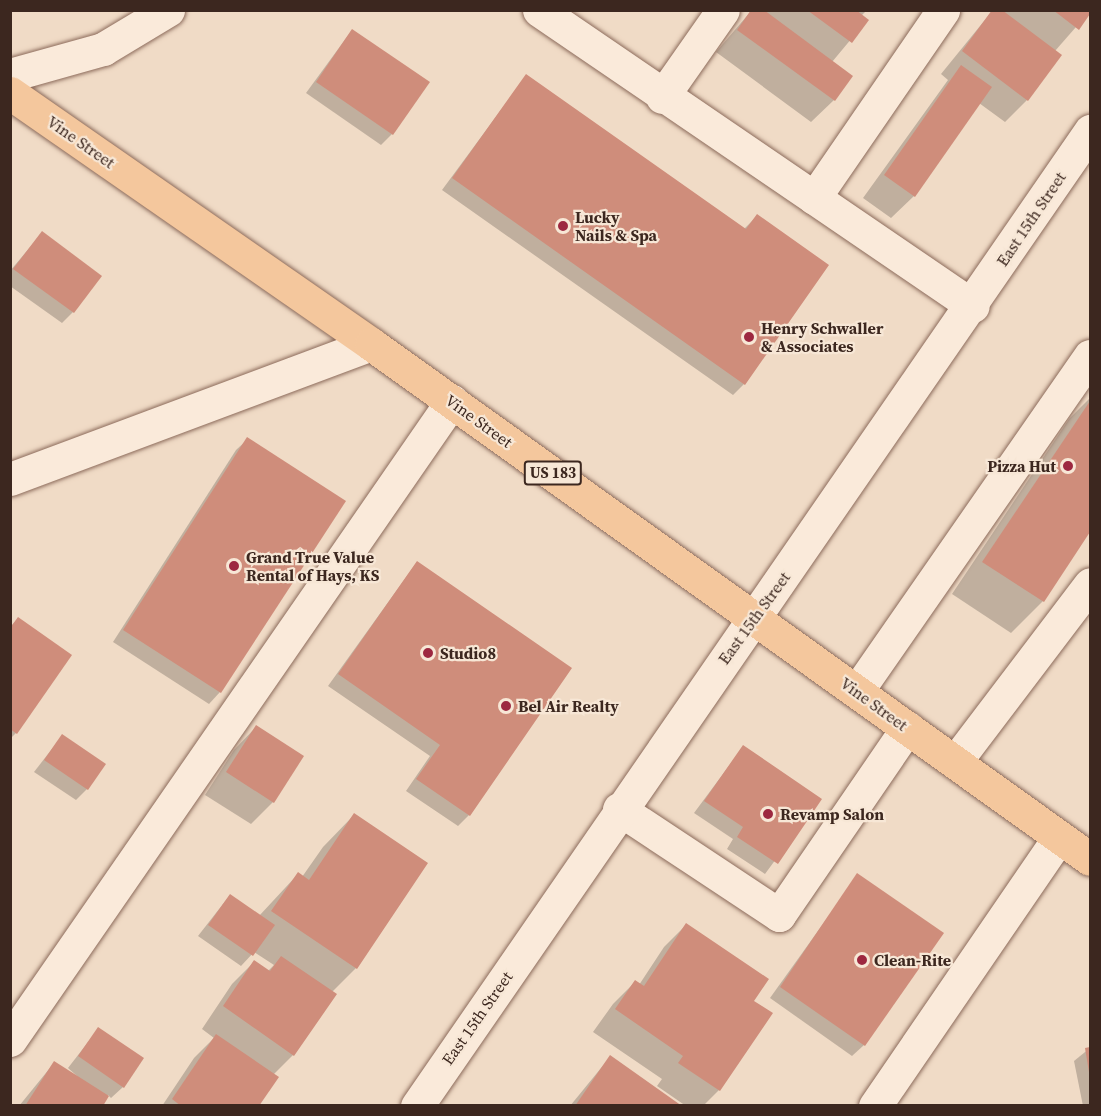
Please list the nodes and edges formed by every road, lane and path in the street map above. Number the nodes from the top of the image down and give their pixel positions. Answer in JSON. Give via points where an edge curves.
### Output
{"nodes":[{"id":1,"x":168,"y":10,"type":"edge"},
{"id":2,"x":539,"y":10,"type":"edge"},
{"id":3,"x":723,"y":10,"type":"edge"},
{"id":4,"x":943,"y":10,"type":"edge"},
{"id":5,"x":10,"y":75,"type":"edge"},
{"id":6,"x":10,"y":93,"type":"edge"},
{"id":7,"x":662,"y":97,"type":"junction"},
{"id":8,"x":1089,"y":135,"type":"edge"},
{"id":9,"x":814,"y":198,"type":"junction"},
{"id":10,"x":973,"y":306,"type":"junction"},
{"id":11,"x":371,"y":344,"type":"junction"},
{"id":12,"x":1090,"y":356,"type":"edge"},
{"id":13,"x":452,"y":401,"type":"junction"},
{"id":14,"x":10,"y":478,"type":"edge"},
{"id":15,"x":1090,"y":584,"type":"edge"},
{"id":16,"x":754,"y":619,"type":"junction"},
{"id":17,"x":857,"y":691,"type":"junction"},
{"id":18,"x":907,"y":728,"type":"junction"},
{"id":19,"x":955,"y":762,"type":"junction"},
{"id":20,"x":619,"y":809,"type":"junction"},
{"id":21,"x":1059,"y":837,"type":"junction"},
{"id":22,"x":1090,"y":859,"type":"edge"},
{"id":23,"x":10,"y":1040,"type":"edge"},
{"id":24,"x":417,"y":1106,"type":"edge"},
{"id":25,"x":875,"y":1106,"type":"edge"}],
"edges":[{"from":1,"to":5,"type":"street","via":[[103,49]]},
{"from":2,"to":7,"type":"street"},
{"from":3,"to":7,"type":"street"},
{"from":4,"to":9,"type":"street"},
{"from":6,"to":11,"type":"main road","name":"Vine Street","number":"US 183"},
{"from":7,"to":9,"type":"street"},
{"from":8,"to":10,"type":"street","name":"East 15th Street"},
{"from":9,"to":10,"type":"street"},
{"from":10,"to":16,"type":"street","name":"East 15th Street"},
{"from":11,"to":13,"type":"main road","name":"Vine Street","number":"US 183"},
{"from":11,"to":14,"type":"street"},
{"from":12,"to":17,"type":"street"},
{"from":13,"to":16,"type":"main road","name":"Vine Street","number":"US 183"},
{"from":13,"to":23,"type":"street"},
{"from":15,"to":19,"type":"street"},
{"from":16,"to":17,"type":"main road","name":"Vine Street","number":"US 183"},
{"from":16,"to":20,"type":"street","name":"East 15th Street"},
{"from":17,"to":18,"type":"main road","name":"Vine Street","number":"US 183"},
{"from":18,"to":19,"type":"main road","name":"Vine Street","number":"US 183"},
{"from":18,"to":20,"type":"street","via":[[779,915]]},
{"from":19,"to":21,"type":"main road","name":"Vine Street","number":"US 183"},
{"from":20,"to":24,"type":"street","name":"East 15th Street"},
{"from":21,"to":22,"type":"main road","name":"Vine Street","number":"US 183"},
{"from":21,"to":25,"type":"street"}]}
